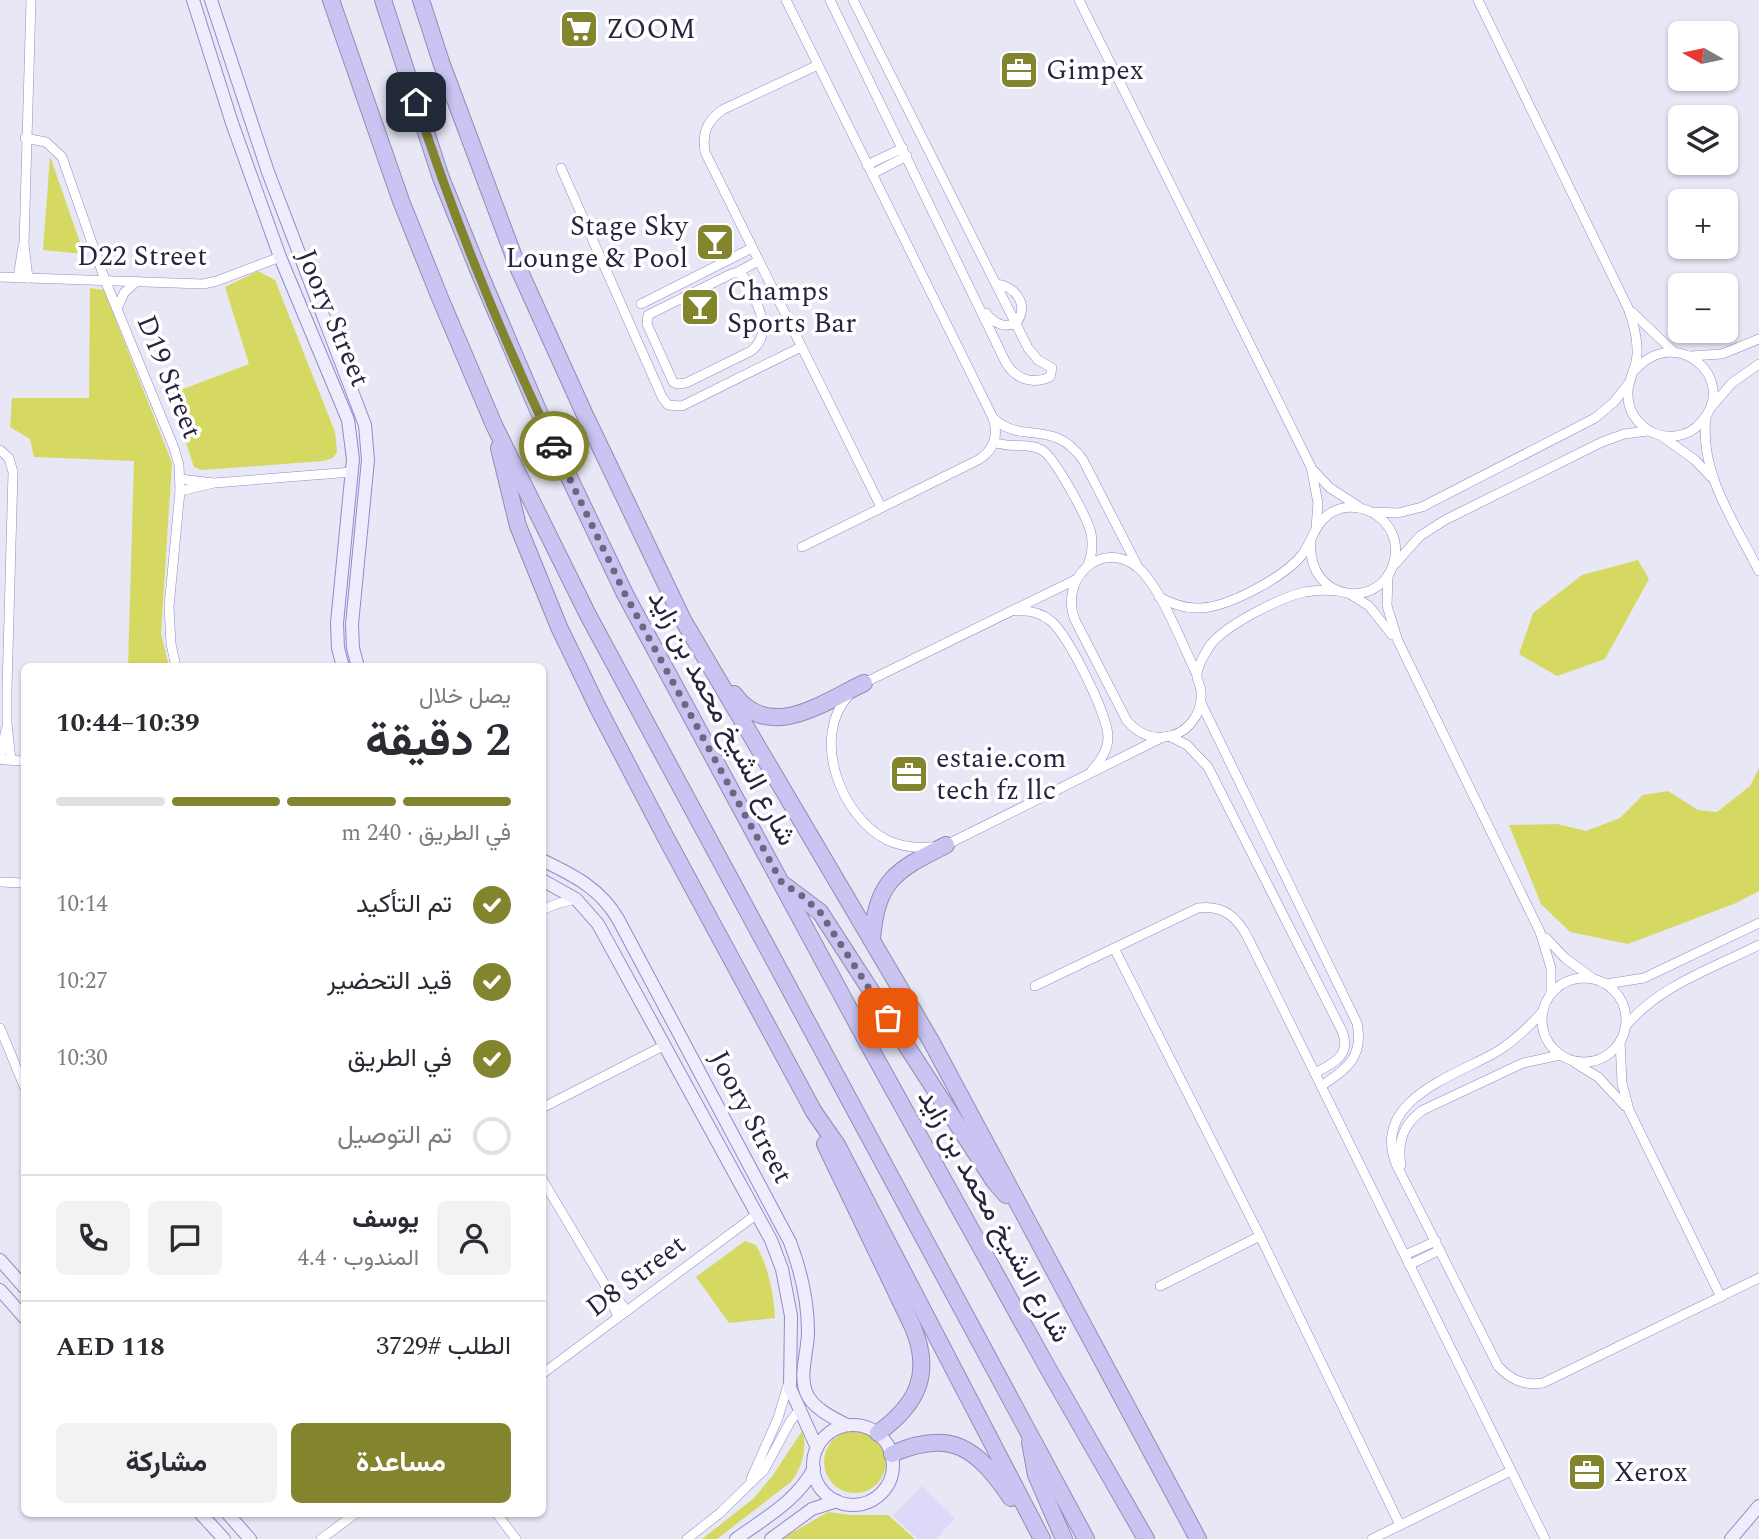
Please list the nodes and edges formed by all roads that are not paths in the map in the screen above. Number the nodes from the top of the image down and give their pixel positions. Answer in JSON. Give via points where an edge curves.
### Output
{"nodes":[{"id":1,"x":31,"y":0,"type":"edge"},
{"id":2,"x":193,"y":0,"type":"edge"},
{"id":3,"x":211,"y":0,"type":"edge"},
{"id":4,"x":331,"y":0,"type":"edge"},
{"id":5,"x":383,"y":0,"type":"edge"},
{"id":6,"x":421,"y":0,"type":"edge"},
{"id":7,"x":786,"y":0,"type":"edge"},
{"id":8,"x":830,"y":0,"type":"edge"},
{"id":9,"x":853,"y":0,"type":"edge"},
{"id":10,"x":1080,"y":0,"type":"edge"},
{"id":11,"x":1478,"y":0,"type":"edge"},
{"id":12,"x":818,"y":65,"type":"junction"},
{"id":13,"x":25,"y":138,"type":"junction"},
{"id":14,"x":905,"y":152,"type":"junction"},
{"id":15,"x":561,"y":168,"type":"dead end"},
{"id":16,"x":870,"y":169,"type":"junction"},
{"id":17,"x":752,"y":248,"type":"junction"},
{"id":18,"x":280,"y":257,"type":"junction"},
{"id":19,"x":758,"y":261,"type":"junction"},
{"id":20,"x":738,"y":272,"type":"junction"},
{"id":21,"x":0,"y":277,"type":"edge"},
{"id":22,"x":23,"y":278,"type":"junction"},
{"id":23,"x":105,"y":280,"type":"junction"},
{"id":24,"x":137,"y":281,"type":"junction"},
{"id":25,"x":996,"y":284,"type":"junction"},
{"id":26,"x":316,"y":300,"type":"junction"},
{"id":27,"x":976,"y":301,"type":"junction"},
{"id":28,"x":641,"y":304,"type":"dead end"},
{"id":29,"x":117,"y":309,"type":"junction"},
{"id":30,"x":1628,"y":309,"type":"junction"},
{"id":31,"x":1016,"y":323,"type":"junction"},
{"id":32,"x":1759,"y":339,"type":"edge"},
{"id":33,"x":801,"y":347,"type":"junction"},
{"id":34,"x":1674,"y":351,"type":"junction"},
{"id":35,"x":1690,"y":356,"type":"junction"},
{"id":36,"x":1759,"y":364,"type":"edge"},
{"id":37,"x":1635,"y":370,"type":"junction"},
{"id":38,"x":1629,"y":382,"type":"junction"},
{"id":39,"x":1711,"y":407,"type":"junction"},
{"id":40,"x":1706,"y":417,"type":"junction"},
{"id":41,"x":993,"y":418,"type":"junction"},
{"id":42,"x":494,"y":425,"type":"junction"},
{"id":43,"x":1648,"y":431,"type":"junction"},
{"id":44,"x":1660,"y":436,"type":"junction"},
{"id":45,"x":994,"y":442,"type":"junction"},
{"id":46,"x":0,"y":450,"type":"edge"},
{"id":47,"x":1311,"y":467,"type":"junction"},
{"id":48,"x":352,"y":472,"type":"junction"},
{"id":49,"x":180,"y":479,"type":"junction"},
{"id":50,"x":1714,"y":481,"type":"junction"},
{"id":51,"x":214,"y":483,"type":"junction"},
{"id":52,"x":180,"y":491,"type":"junction"},
{"id":53,"x":881,"y":507,"type":"junction"},
{"id":54,"x":1369,"y":510,"type":"junction"},
{"id":55,"x":1316,"y":528,"type":"junction"},
{"id":56,"x":1311,"y":540,"type":"junction"},
{"id":57,"x":802,"y":547,"type":"dead end"},
{"id":58,"x":1088,"y":565,"type":"junction"},
{"id":59,"x":1138,"y":567,"type":"junction"},
{"id":60,"x":1759,"y":571,"type":"edge"},
{"id":61,"x":1390,"y":572,"type":"junction"},
{"id":62,"x":1075,"y":580,"type":"junction"},
{"id":63,"x":1337,"y":591,"type":"junction"},
{"id":64,"x":1349,"y":594,"type":"junction"},
{"id":65,"x":1159,"y":597,"type":"junction"},
{"id":66,"x":1012,"y":611,"type":"junction"},
{"id":67,"x":683,"y":620,"type":"junction"},
{"id":68,"x":1398,"y":641,"type":"junction"},
{"id":69,"x":175,"y":663,"type":"edge"},
{"id":70,"x":342,"y":663,"type":"edge"},
{"id":71,"x":357,"y":663,"type":"edge"},
{"id":72,"x":1197,"y":675,"type":"junction"},
{"id":73,"x":864,"y":683,"type":"junction"},
{"id":74,"x":1201,"y":703,"type":"junction"},
{"id":75,"x":7,"y":724,"type":"junction"},
{"id":76,"x":1166,"y":737,"type":"junction"},
{"id":77,"x":0,"y":760,"type":"edge"},
{"id":78,"x":11,"y":761,"type":"junction"},
{"id":79,"x":21,"y":761,"type":"edge"},
{"id":80,"x":1089,"y":774,"type":"junction"},
{"id":81,"x":946,"y":845,"type":"junction"},
{"id":82,"x":546,"y":862,"type":"edge"},
{"id":83,"x":0,"y":882,"type":"edge"},
{"id":84,"x":546,"y":882,"type":"edge"},
{"id":85,"x":21,"y":883,"type":"edge"},
{"id":86,"x":782,"y":883,"type":"junction"},
{"id":87,"x":576,"y":900,"type":"junction"},
{"id":88,"x":546,"y":908,"type":"edge"},
{"id":89,"x":1759,"y":923,"type":"edge"},
{"id":90,"x":1540,"y":932,"type":"junction"},
{"id":91,"x":872,"y":939,"type":"junction"},
{"id":92,"x":1759,"y":945,"type":"edge"},
{"id":93,"x":1114,"y":948,"type":"junction"},
{"id":94,"x":1594,"y":979,"type":"junction"},
{"id":95,"x":1606,"y":984,"type":"junction"},
{"id":96,"x":1035,"y":986,"type":"dead end"},
{"id":97,"x":1551,"y":993,"type":"junction"},
{"id":98,"x":1543,"y":1011,"type":"junction"},
{"id":99,"x":1625,"y":1027,"type":"junction"},
{"id":100,"x":0,"y":1028,"type":"edge"},
{"id":101,"x":1620,"y":1041,"type":"junction"},
{"id":102,"x":665,"y":1045,"type":"junction"},
{"id":103,"x":1560,"y":1055,"type":"junction"},
{"id":104,"x":1573,"y":1061,"type":"junction"},
{"id":105,"x":1315,"y":1073,"type":"junction"},
{"id":106,"x":21,"y":1079,"type":"edge"},
{"id":107,"x":1321,"y":1086,"type":"junction"},
{"id":108,"x":708,"y":1088,"type":"junction"},
{"id":109,"x":546,"y":1106,"type":"edge"},
{"id":110,"x":1629,"y":1110,"type":"junction"},
{"id":111,"x":814,"y":1112,"type":"junction"},
{"id":112,"x":1403,"y":1174,"type":"junction"},
{"id":113,"x":546,"y":1186,"type":"edge"},
{"id":114,"x":1021,"y":1208,"type":"junction"},
{"id":115,"x":757,"y":1214,"type":"junction"},
{"id":116,"x":1260,"y":1236,"type":"junction"},
{"id":117,"x":1438,"y":1245,"type":"junction"},
{"id":118,"x":0,"y":1260,"type":"edge"},
{"id":119,"x":1407,"y":1260,"type":"junction"},
{"id":120,"x":797,"y":1264,"type":"junction"},
{"id":121,"x":0,"y":1278,"type":"edge"},
{"id":122,"x":1759,"y":1279,"type":"edge"},
{"id":123,"x":604,"y":1283,"type":"junction"},
{"id":124,"x":21,"y":1284,"type":"edge"},
{"id":125,"x":1160,"y":1286,"type":"dead end"},
{"id":126,"x":0,"y":1290,"type":"edge"},
{"id":127,"x":1721,"y":1297,"type":"junction"},
{"id":128,"x":21,"y":1302,"type":"edge"},
{"id":129,"x":627,"y":1311,"type":"junction"},
{"id":130,"x":21,"y":1314,"type":"edge"},
{"id":131,"x":618,"y":1317,"type":"junction"},
{"id":132,"x":792,"y":1345,"type":"junction"},
{"id":133,"x":808,"y":1346,"type":"junction"},
{"id":134,"x":546,"y":1371,"type":"edge"},
{"id":135,"x":789,"y":1380,"type":"junction"},
{"id":136,"x":799,"y":1410,"type":"junction"},
{"id":137,"x":847,"y":1425,"type":"junction"},
{"id":138,"x":878,"y":1433,"type":"junction"},
{"id":139,"x":1029,"y":1433,"type":"junction"},
{"id":140,"x":817,"y":1448,"type":"junction"},
{"id":141,"x":892,"y":1454,"type":"junction"},
{"id":142,"x":814,"y":1468,"type":"junction"},
{"id":143,"x":1511,"y":1471,"type":"junction"},
{"id":144,"x":749,"y":1484,"type":"junction"},
{"id":145,"x":837,"y":1501,"type":"junction"},
{"id":146,"x":1759,"y":1506,"type":"edge"},
{"id":147,"x":204,"y":1517,"type":"edge"},
{"id":148,"x":231,"y":1517,"type":"edge"},
{"id":149,"x":351,"y":1517,"type":"edge"},
{"id":150,"x":499,"y":1517,"type":"edge"},
{"id":151,"x":1400,"y":1525,"type":"junction"},
{"id":152,"x":214,"y":1528,"type":"junction"},
{"id":153,"x":223,"y":1539,"type":"edge"},
{"id":154,"x":233,"y":1539,"type":"edge"},
{"id":155,"x":250,"y":1539,"type":"edge"},
{"id":156,"x":321,"y":1539,"type":"edge"},
{"id":157,"x":516,"y":1539,"type":"edge"},
{"id":158,"x":687,"y":1539,"type":"edge"},
{"id":159,"x":736,"y":1539,"type":"edge"},
{"id":160,"x":771,"y":1539,"type":"edge"},
{"id":161,"x":1040,"y":1539,"type":"edge"},
{"id":162,"x":1064,"y":1539,"type":"edge"},
{"id":163,"x":1086,"y":1539,"type":"edge"},
{"id":164,"x":1146,"y":1539,"type":"edge"},
{"id":165,"x":1198,"y":1539,"type":"edge"},
{"id":166,"x":1372,"y":1539,"type":"edge"},
{"id":167,"x":1545,"y":1539,"type":"edge"},
{"id":168,"x":1731,"y":1539,"type":"edge"}],
"edges":[{"from":1,"to":13,"type":"street"},
{"from":2,"to":18,"type":"street","name":"Joory Street"},
{"from":3,"to":26,"type":"street","name":"Joory Street"},
{"from":4,"to":42,"type":"highway","via":[[401,201]]},
{"from":5,"to":86,"type":"highway","name":"شارع الشيخ محمد بن زايد","via":[[441,177],[547,431],[625,594]]},
{"from":6,"to":67,"type":"highway","via":[[517,265]]},
{"from":7,"to":12,"type":"street"},
{"from":8,"to":14,"type":"street"},
{"from":9,"to":25,"type":"street"},
{"from":10,"to":47,"type":"street"},
{"from":11,"to":30,"type":"street"},
{"from":12,"to":16,"type":"street"},
{"from":12,"to":17,"type":"street","via":[[722,110],[708,123],[705,152]]},
{"from":13,"to":22,"type":"street"},
{"from":13,"to":23,"type":"street","name":"D19 Street","via":[[46,142],[62,157]]},
{"from":14,"to":16,"type":"street"},
{"from":14,"to":27,"type":"street"},
{"from":15,"to":33,"type":"street","via":[[668,405],[682,406]]},
{"from":16,"to":41,"type":"street"},
{"from":17,"to":19,"type":"street"},
{"from":17,"to":28,"type":"street"},
{"from":18,"to":24,"type":"street","name":"D22 Street","via":[[210,283]]},
{"from":18,"to":26,"type":"street","via":[[294,269],[306,294]]},
{"from":18,"to":48,"type":"street","name":"Joory Street","via":[[348,419]]},
{"from":19,"to":20,"type":"street"},
{"from":19,"to":33,"type":"street"},
{"from":20,"to":20,"type":"street","via":[[648,315],[647,324],[673,382],[686,383],[758,344],[763,317]]},
{"from":21,"to":22,"type":"street","name":"D22 Street"},
{"from":22,"to":23,"type":"street","name":"D22 Street"},
{"from":23,"to":24,"type":"street","name":"D22 Street"},
{"from":23,"to":29,"type":"street","name":"D19 Street"},
{"from":24,"to":29,"type":"street","via":[[124,293]]},
{"from":25,"to":31,"type":"street"},
{"from":25,"to":31,"type":"street","via":[[1012,289],[1019,298],[1021,314]]},
{"from":26,"to":71,"type":"street","name":"Joory Street","via":[[358,402],[367,436],[352,624]]},
{"from":27,"to":31,"type":"street","via":[[996,323]]},
{"from":27,"to":31,"type":"street","via":[[1013,372],[1028,380],[1050,377],[1052,368],[1031,352]]},
{"from":29,"to":49,"type":"street","name":"D19 Street","via":[[174,448]]},
{"from":30,"to":34,"type":"street"},
{"from":30,"to":37,"type":"street","via":[[1637,339]]},
{"from":32,"to":35,"type":"street","via":[[1722,354]]},
{"from":33,"to":53,"type":"street"},
{"from":34,"to":35,"type":"street"},
{"from":34,"to":37,"type":"street","via":[[1652,355]]},
{"from":35,"to":39,"type":"street","via":[[1700,363],[1712,384]]},
{"from":36,"to":39,"type":"street","via":[[1732,383]]},
{"from":37,"to":38,"type":"street"},
{"from":38,"to":43,"type":"street","via":[[1629,404]]},
{"from":38,"to":54,"type":"street","via":[[1614,402],[1585,425],[1422,507],[1398,513]]},
{"from":39,"to":40,"type":"street"},
{"from":40,"to":44,"type":"street","via":[[1686,434]]},
{"from":40,"to":50,"type":"street","via":[[1704,443]]},
{"from":41,"to":45,"type":"street"},
{"from":41,"to":59,"type":"street","via":[[1009,429],[1048,434],[1072,447]]},
{"from":42,"to":111,"type":"highway","via":[[514,512],[559,627]]},
{"from":42,"to":139,"type":"highway","via":[[588,615]]},
{"from":43,"to":44,"type":"street"},
{"from":43,"to":61,"type":"street","via":[[1624,433],[1602,442],[1445,520],[1415,541]]},
{"from":44,"to":50,"type":"street","via":[[1695,460]]},
{"from":45,"to":53,"type":"street","via":[[978,460]]},
{"from":45,"to":58,"type":"street","via":[[1028,446],[1049,456],[1089,526]]},
{"from":46,"to":75,"type":"street","via":[[9,458],[13,472]]},
{"from":47,"to":54,"type":"street","via":[[1340,496]]},
{"from":47,"to":55,"type":"street","via":[[1318,503]]},
{"from":48,"to":51,"type":"street"},
{"from":48,"to":70,"type":"street","name":"Joory Street","via":[[337,623]]},
{"from":49,"to":51,"type":"street"},
{"from":49,"to":52,"type":"street","name":"D19 Street"},
{"from":50,"to":60,"type":"street"},
{"from":51,"to":52,"type":"street"},
{"from":52,"to":69,"type":"street","name":"D19 Street","via":[[169,607]]},
{"from":53,"to":57,"type":"street"},
{"from":54,"to":55,"type":"street","via":[[1338,510]]},
{"from":54,"to":61,"type":"street","via":[[1392,532],[1396,551]]},
{"from":55,"to":56,"type":"street"},
{"from":56,"to":63,"type":"street","via":[[1318,576]]},
{"from":56,"to":65,"type":"street","via":[[1289,568],[1224,603],[1198,609]]},
{"from":58,"to":59,"type":"street","via":[[1119,559]]},
{"from":58,"to":62,"type":"street"},
{"from":59,"to":65,"type":"street"},
{"from":61,"to":64,"type":"street","via":[[1375,587]]},
{"from":61,"to":68,"type":"street","via":[[1387,606]]},
{"from":62,"to":66,"type":"street"},
{"from":62,"to":76,"type":"street","via":[[1071,611],[1121,713],[1134,729]]},
{"from":63,"to":64,"type":"street"},
{"from":63,"to":72,"type":"street","via":[[1294,595],[1226,629],[1204,654]]},
{"from":64,"to":68,"type":"street","via":[[1369,607]]},
{"from":65,"to":72,"type":"street"},
{"from":66,"to":73,"type":"street"},
{"from":66,"to":80,"type":"street","via":[[1036,613],[1056,626],[1102,708],[1108,741],[1104,755]]},
{"from":67,"to":73,"type":"highway","via":[[741,703],[764,716],[791,716]]},
{"from":67,"to":91,"type":"highway"},
{"from":68,"to":90,"type":"street"},
{"from":72,"to":74,"type":"street"},
{"from":73,"to":81,"type":"street","via":[[845,699],[831,733],[831,757],[842,787],[859,817],[887,840],[922,848]]},
{"from":74,"to":76,"type":"street","via":[[1185,729]]},
{"from":74,"to":107,"type":"street","via":[[1357,1023],[1359,1042],[1353,1059]]},
{"from":75,"to":77,"type":"street"},
{"from":75,"to":78,"type":"street"},
{"from":76,"to":80,"type":"street"},
{"from":76,"to":105,"type":"street","via":[[1195,751],[1208,767],[1344,1036],[1340,1057]]},
{"from":77,"to":78,"type":"street"},
{"from":78,"to":79,"type":"street"},
{"from":80,"to":81,"type":"street"},
{"from":81,"to":91,"type":"highway","via":[[909,864],[883,889]]},
{"from":82,"to":108,"type":"street","name":"Joory Street","via":[[589,885],[612,909]]},
{"from":83,"to":85,"type":"street"},
{"from":84,"to":87,"type":"street","name":"Joory Street"},
{"from":86,"to":114,"type":"highway","via":[[820,912],[994,1181]]},
{"from":86,"to":164,"type":"highway","name":"شارع الشيخ محمد بن زايد"},
{"from":87,"to":88,"type":"street"},
{"from":87,"to":102,"type":"street","name":"Joory Street","via":[[598,924]]},
{"from":89,"to":95,"type":"street","via":[[1644,978]]},
{"from":90,"to":94,"type":"street"},
{"from":90,"to":97,"type":"street","via":[[1551,968]]},
{"from":91,"to":114,"type":"highway"},
{"from":92,"to":99,"type":"street","via":[[1656,998]]},
{"from":93,"to":96,"type":"street"},
{"from":93,"to":105,"type":"street","via":[[1198,908],[1229,913],[1248,938]]},
{"from":93,"to":116,"type":"street"},
{"from":94,"to":95,"type":"street"},
{"from":94,"to":97,"type":"street","via":[[1575,979]]},
{"from":95,"to":99,"type":"street","via":[[1624,1007]]},
{"from":97,"to":98,"type":"street"},
{"from":98,"to":103,"type":"street","via":[[1543,1031]]},
{"from":98,"to":112,"type":"street","via":[[1511,1042],[1404,1107],[1391,1139]]},
{"from":99,"to":101,"type":"street"},
{"from":100,"to":106,"type":"street"},
{"from":101,"to":104,"type":"street","via":[[1605,1057]]},
{"from":101,"to":110,"type":"street"},
{"from":102,"to":108,"type":"street","via":[[678,1052],[695,1079]]},
{"from":102,"to":109,"type":"street"},
{"from":102,"to":115,"type":"street","name":"Joory Street"},
{"from":103,"to":104,"type":"street"},
{"from":103,"to":112,"type":"street","via":[[1523,1063],[1419,1113],[1401,1138]]},
{"from":104,"to":110,"type":"street","via":[[1598,1077]]},
{"from":105,"to":107,"type":"street"},
{"from":107,"to":119,"type":"street"},
{"from":108,"to":120,"type":"street","name":"Joory Street","via":[[785,1232]]},
{"from":110,"to":127,"type":"street"},
{"from":111,"to":138,"type":"highway","via":[[920,1346],[920,1379],[912,1400],[899,1418]]},
{"from":111,"to":161,"type":"highway","via":[[837,1145]]},
{"from":112,"to":117,"type":"street"},
{"from":113,"to":123,"type":"street"},
{"from":114,"to":165,"type":"highway"},
{"from":115,"to":120,"type":"street","via":[[770,1223]]},
{"from":115,"to":129,"type":"street","name":"D8 Street"},
{"from":115,"to":132,"type":"street","name":"Joory Street","via":[[784,1276]]},
{"from":116,"to":125,"type":"street"},
{"from":116,"to":151,"type":"street"},
{"from":117,"to":119,"type":"street"},
{"from":117,"to":127,"type":"street","via":[[1498,1366],[1513,1380],[1533,1385],[1553,1380]]},
{"from":118,"to":124,"type":"street"},
{"from":119,"to":143,"type":"street"},
{"from":120,"to":133,"type":"street","name":"Joory Street","via":[[806,1301]]},
{"from":121,"to":128,"type":"street"},
{"from":122,"to":127,"type":"street"},
{"from":123,"to":129,"type":"street"},
{"from":123,"to":131,"type":"street"},
{"from":126,"to":130,"type":"street"},
{"from":129,"to":131,"type":"street","name":"D8 Street"},
{"from":131,"to":134,"type":"street","name":"D8 Street"},
{"from":132,"to":133,"type":"street"},
{"from":132,"to":135,"type":"street","name":"Joory Street"},
{"from":133,"to":137,"type":"street","name":"Joory Street","via":[[803,1379],[808,1396]]},
{"from":135,"to":136,"type":"street","name":"Joory Street"},
{"from":135,"to":144,"type":"street"},
{"from":136,"to":140,"type":"street","name":"Joory Street"},
{"from":136,"to":144,"type":"street","via":[[770,1462]]},
{"from":137,"to":138,"type":"street"},
{"from":137,"to":140,"type":"street","via":[[830,1433]]},
{"from":138,"to":141,"type":"street"},
{"from":139,"to":162,"type":"highway","via":[[1036,1475]]},
{"from":139,"to":163,"type":"highway"},
{"from":140,"to":142,"type":"street"},
{"from":141,"to":145,"type":"street","via":[[893,1472],[881,1493],[865,1503]]},
{"from":141,"to":161,"type":"highway","via":[[929,1442],[971,1452],[992,1471]]},
{"from":142,"to":145,"type":"street","via":[[821,1488]]},
{"from":142,"to":159,"type":"street","via":[[792,1497]]},
{"from":143,"to":151,"type":"street"},
{"from":143,"to":167,"type":"street"},
{"from":144,"to":158,"type":"street"},
{"from":145,"to":160,"type":"street","via":[[811,1509]]},
{"from":146,"to":168,"type":"street"},
{"from":147,"to":152,"type":"street"},
{"from":148,"to":155,"type":"street"},
{"from":149,"to":156,"type":"street"},
{"from":150,"to":157,"type":"street"},
{"from":151,"to":166,"type":"street"},
{"from":152,"to":153,"type":"street"},
{"from":152,"to":154,"type":"street"}]}
